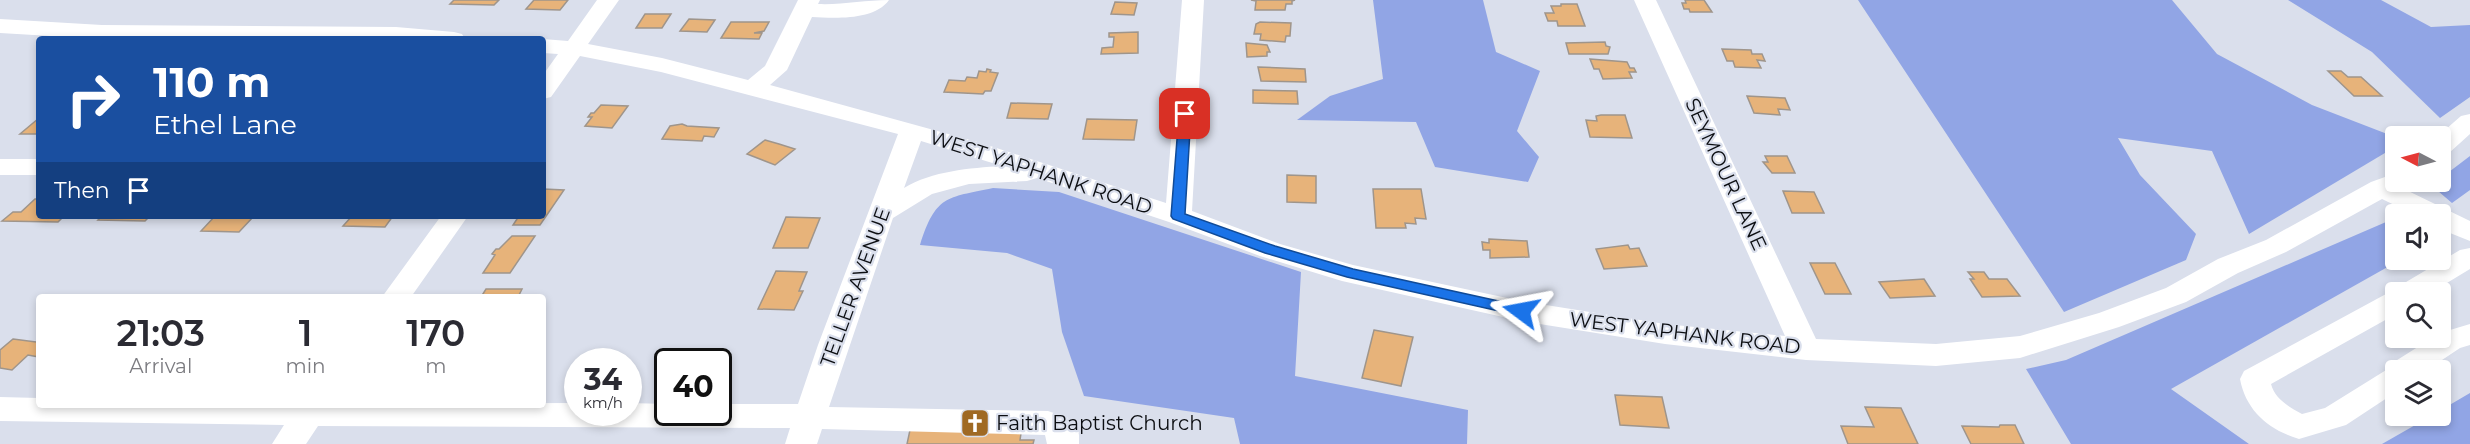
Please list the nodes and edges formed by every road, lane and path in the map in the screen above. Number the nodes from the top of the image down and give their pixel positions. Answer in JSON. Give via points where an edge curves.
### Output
{"nodes":[{"id":1,"x":608,"y":0,"type":"edge"},
{"id":2,"x":878,"y":0,"type":"edge"},
{"id":3,"x":1193,"y":0,"type":"edge"},
{"id":4,"x":1645,"y":0,"type":"edge"},
{"id":5,"x":806,"y":5,"type":"edge"},
{"id":6,"x":0,"y":26,"type":"edge"},
{"id":7,"x":419,"y":36,"type":"edge"},
{"id":8,"x":546,"y":46,"type":"edge"},
{"id":9,"x":573,"y":48,"type":"junction"},
{"id":10,"x":754,"y":87,"type":"junction"},
{"id":11,"x":546,"y":88,"type":"edge"},
{"id":12,"x":2470,"y":121,"type":"edge"},
{"id":13,"x":912,"y":132,"type":"junction"},
{"id":14,"x":2451,"y":138,"type":"edge"},
{"id":15,"x":0,"y":167,"type":"edge"},
{"id":16,"x":36,"y":167,"type":"edge"},
{"id":17,"x":1044,"y":172,"type":"junction"},
{"id":18,"x":2385,"y":186,"type":"edge"},
{"id":19,"x":2400,"y":192,"type":"edge"},
{"id":20,"x":2419,"y":204,"type":"edge"},
{"id":21,"x":881,"y":214,"type":"junction"},
{"id":22,"x":1178,"y":216,"type":"junction"},
{"id":23,"x":453,"y":219,"type":"edge"},
{"id":24,"x":2451,"y":223,"type":"edge"},
{"id":25,"x":2470,"y":232,"type":"edge"},
{"id":26,"x":2470,"y":257,"type":"edge"},
{"id":27,"x":2427,"y":282,"type":"edge"},
{"id":28,"x":398,"y":294,"type":"edge"},
{"id":29,"x":2385,"y":307,"type":"edge"},
{"id":30,"x":2470,"y":334,"type":"edge"},
{"id":31,"x":1806,"y":349,"type":"junction"},
{"id":32,"x":2420,"y":360,"type":"edge"},
{"id":33,"x":2385,"y":384,"type":"edge"},
{"id":34,"x":0,"y":409,"type":"edge"},
{"id":35,"x":313,"y":409,"type":"edge"},
{"id":36,"x":805,"y":430,"type":"edge"},
{"id":37,"x":288,"y":444,"type":"edge"},
{"id":38,"x":1063,"y":444,"type":"edge"}],
"edges":[{"from":1,"to":9,"type":"street"},
{"from":2,"to":5,"type":"street","via":[[852,10]]},
{"from":3,"to":22,"type":"street"},
{"from":4,"to":31,"type":"street","name":"SEYMOUR LANE"},
{"from":5,"to":10,"type":"street","via":[[775,70]]},
{"from":6,"to":7,"type":"street","via":[[102,32]]},
{"from":8,"to":9,"type":"street","name":"WEST YAPHANK ROAD"},
{"from":9,"to":10,"type":"street","name":"WEST YAPHANK ROAD","via":[[662,64]]},
{"from":9,"to":11,"type":"street"},
{"from":10,"to":13,"type":"street","name":"WEST YAPHANK ROAD"},
{"from":12,"to":14,"type":"street"},
{"from":13,"to":17,"type":"street","name":"WEST YAPHANK ROAD"},
{"from":13,"to":21,"type":"street","name":"TELLER AVENUE"},
{"from":15,"to":16,"type":"street"},
{"from":17,"to":21,"type":"street","via":[[969,176],[923,188]]},
{"from":17,"to":22,"type":"street","name":"WEST YAPHANK ROAD"},
{"from":18,"to":31,"type":"street","name":"WEST YAPHANK ROAD","via":[[2176,295],[2020,347],[1936,355]]},
{"from":19,"to":20,"type":"street"},
{"from":21,"to":36,"type":"street","name":"TELLER AVENUE"},
{"from":22,"to":31,"type":"street","name":"WEST YAPHANK ROAD","via":[[1270,250],[1352,274],[1521,311],[1665,334]]},
{"from":23,"to":28,"type":"street"},
{"from":24,"to":25,"type":"street"},
{"from":26,"to":27,"type":"street"},
{"from":29,"to":33,"type":"street","via":[[2255,379],[2257,394],[2274,414],[2299,427],[2335,417]]},
{"from":30,"to":32,"type":"street","via":[[2449,341]]},
{"from":34,"to":35,"type":"street"},
{"from":35,"to":36,"type":"street"},
{"from":35,"to":37,"type":"street"},
{"from":36,"to":38,"type":"street","via":[[834,419],[1048,423],[1063,429]]}]}
